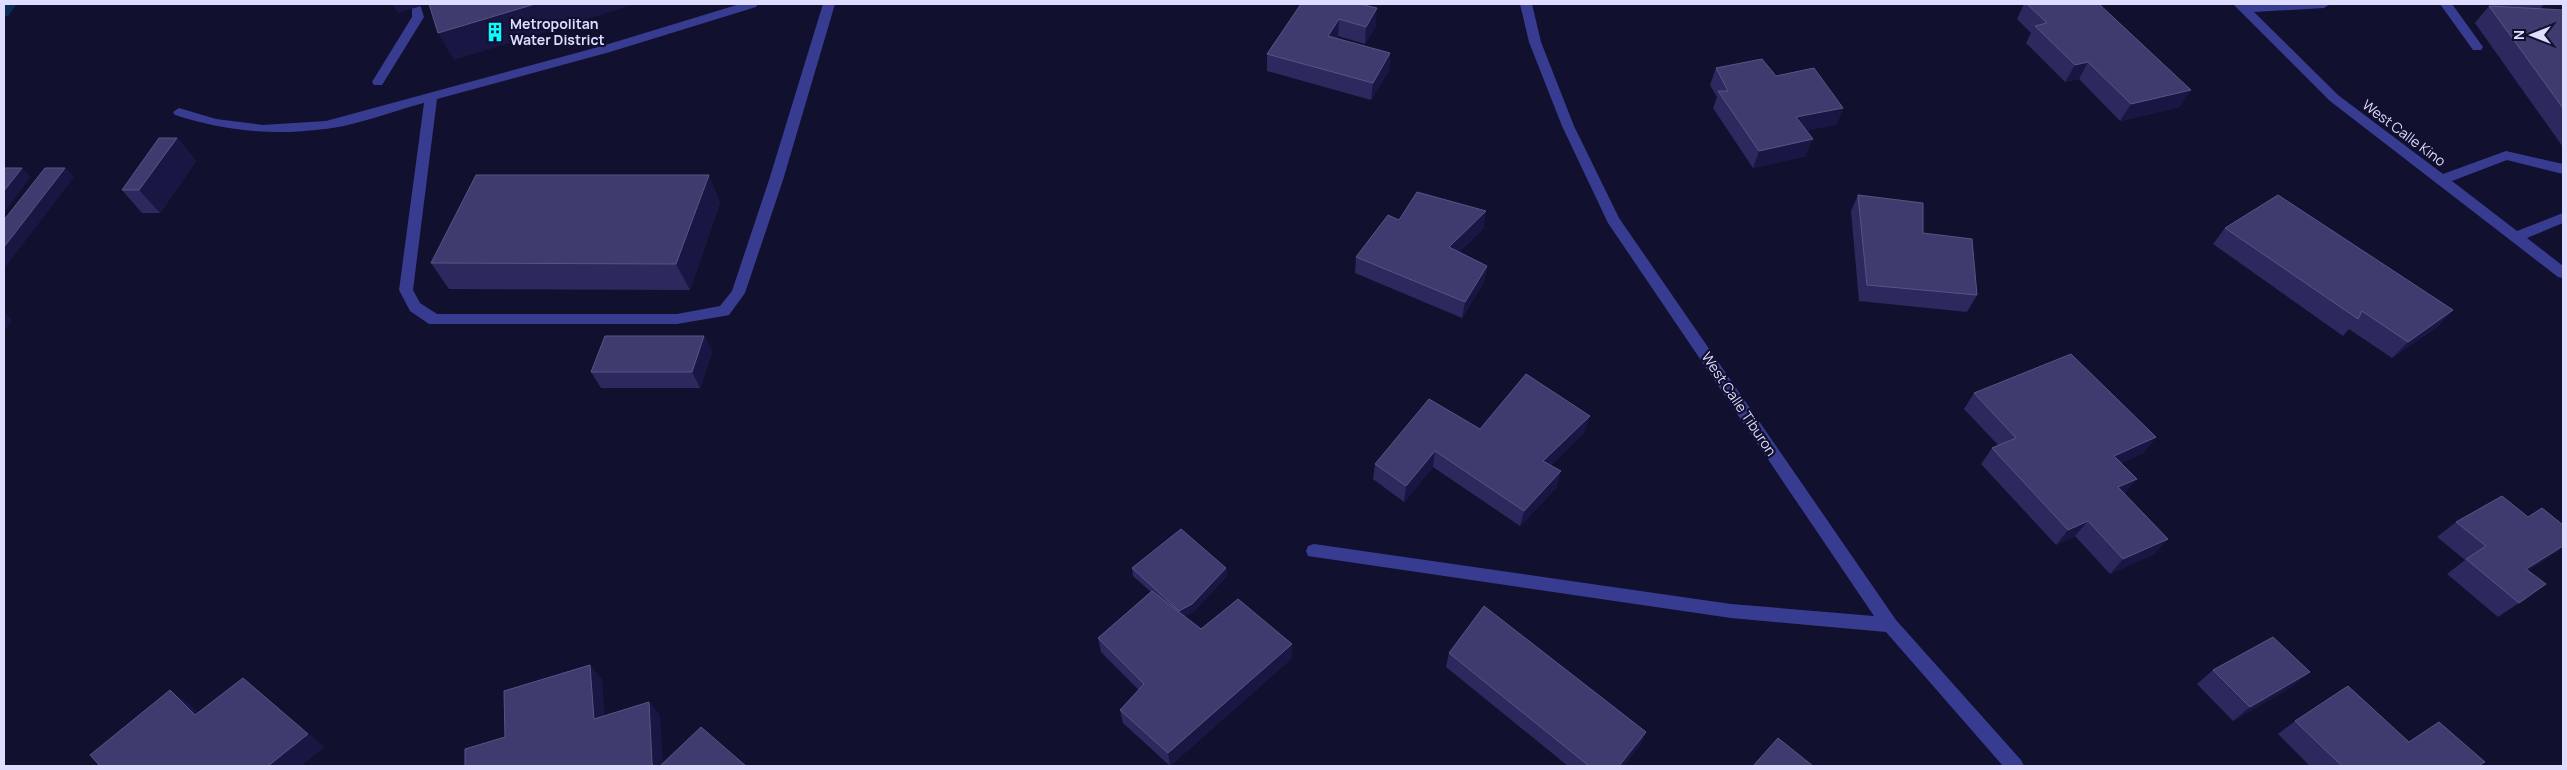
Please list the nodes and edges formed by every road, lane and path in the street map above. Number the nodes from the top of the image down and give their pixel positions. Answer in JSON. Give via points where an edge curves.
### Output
{"nodes":[{"id":1,"x":752,"y":4,"type":"edge"},
{"id":2,"x":829,"y":4,"type":"edge"},
{"id":3,"x":1526,"y":4,"type":"edge"},
{"id":4,"x":2324,"y":4,"type":"edge"},
{"id":5,"x":2446,"y":4,"type":"edge"},
{"id":6,"x":2241,"y":6,"type":"edge"},
{"id":7,"x":416,"y":7,"type":"dead end"},
{"id":8,"x":2477,"y":47,"type":"dead end"},
{"id":9,"x":378,"y":82,"type":"dead end"},
{"id":10,"x":431,"y":96,"type":"junction"},
{"id":11,"x":179,"y":112,"type":"dead end"},
{"id":12,"x":2563,"y":169,"type":"edge"},
{"id":13,"x":2442,"y":180,"type":"junction"},
{"id":14,"x":2563,"y":218,"type":"edge"},
{"id":15,"x":2516,"y":237,"type":"junction"},
{"id":16,"x":2563,"y":273,"type":"edge"},
{"id":17,"x":1314,"y":551,"type":"dead end"},
{"id":18,"x":1890,"y":625,"type":"junction"},
{"id":19,"x":2015,"y":766,"type":"edge"}],
"edges":[{"from":1,"to":10,"type":"street","via":[[606,49]]},
{"from":2,"to":10,"type":"street","via":[[738,293],[724,310],[677,319],[434,320],[415,307],[406,290]]},
{"from":3,"to":18,"type":"street","name":"West Calle Tiburon","via":[[1535,42],[1568,126],[1613,220]]},
{"from":4,"to":6,"type":"street"},
{"from":5,"to":8,"type":"street"},
{"from":6,"to":13,"type":"street","name":"West Calle Kino","via":[[2334,98]]},
{"from":7,"to":9,"type":"street","via":[[418,18]]},
{"from":10,"to":11,"type":"street","via":[[326,124],[272,128],[215,123]]},
{"from":12,"to":13,"type":"street","via":[[2506,155]]},
{"from":13,"to":15,"type":"street","name":"West Calle Kino"},
{"from":14,"to":15,"type":"street"},
{"from":15,"to":16,"type":"street","name":"West Calle Kino"},
{"from":17,"to":18,"type":"street","via":[[1731,611]]},
{"from":18,"to":19,"type":"street","name":"West Calle Tiburon"}]}
